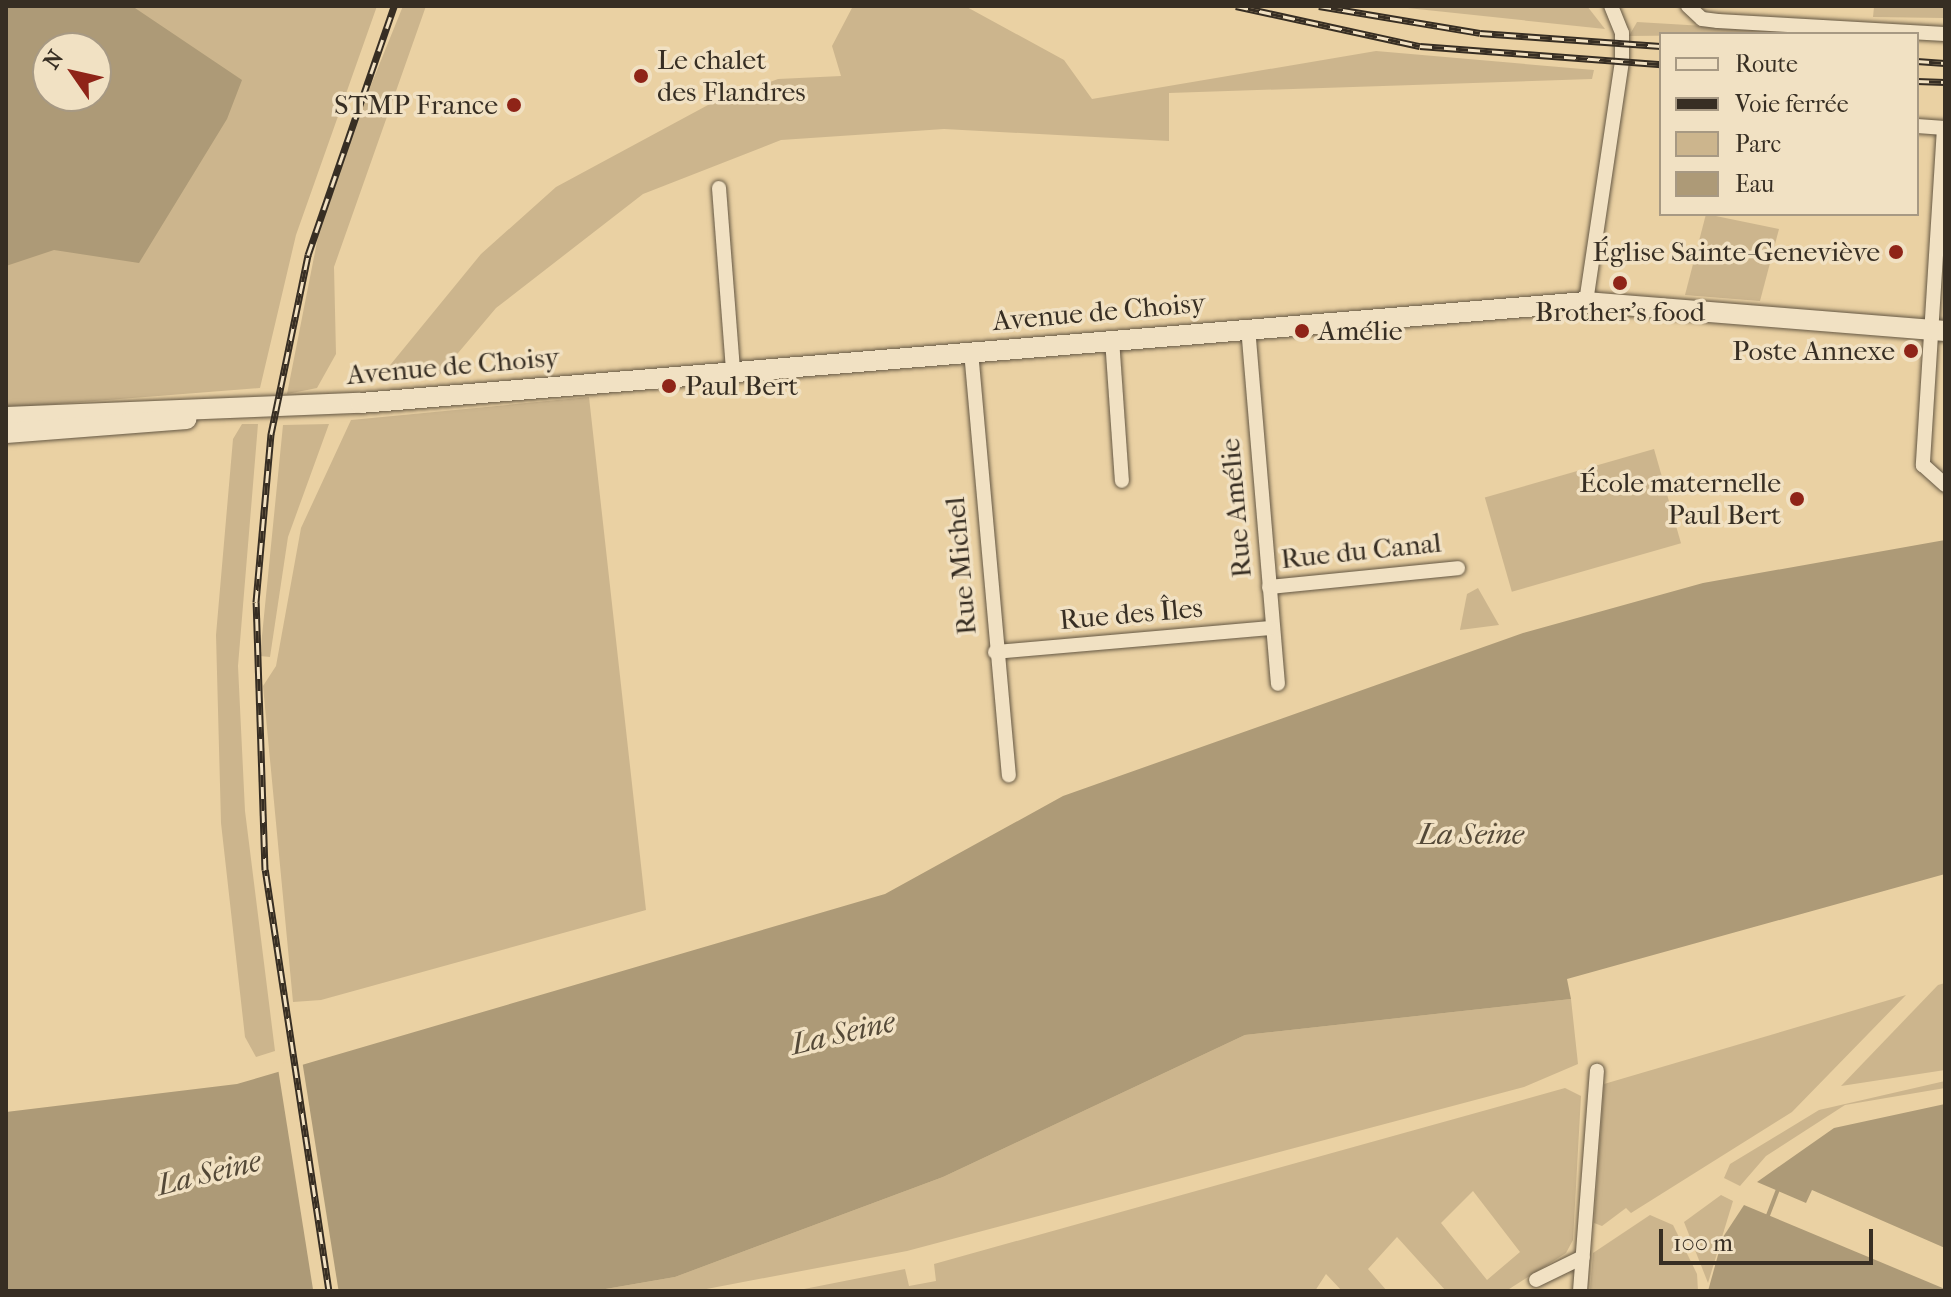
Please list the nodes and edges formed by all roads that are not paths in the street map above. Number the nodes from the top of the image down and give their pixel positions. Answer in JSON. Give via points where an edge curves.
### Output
{"nodes":[{"id":1,"x":1611,"y":6,"type":"edge"},
{"id":2,"x":1688,"y":6,"type":"edge"},
{"id":3,"x":1910,"y":32,"type":"edge"},
{"id":4,"x":1919,"y":33,"type":"edge"},
{"id":5,"x":1945,"y":34,"type":"edge"},
{"id":6,"x":1919,"y":126,"type":"edge"},
{"id":7,"x":1944,"y":128,"type":"edge"},
{"id":8,"x":719,"y":188,"type":"dead end"},
{"id":9,"x":1586,"y":302,"type":"junction"},
{"id":10,"x":1248,"y":327,"type":"junction"},
{"id":11,"x":1937,"y":330,"type":"edge"},
{"id":12,"x":1112,"y":339,"type":"junction"},
{"id":13,"x":971,"y":351,"type":"junction"},
{"id":14,"x":733,"y":369,"type":"junction"},
{"id":15,"x":257,"y":409,"type":"junction"},
{"id":16,"x":6,"y":417,"type":"edge"},
{"id":17,"x":6,"y":433,"type":"edge"},
{"id":18,"x":1122,"y":481,"type":"dead end"},
{"id":19,"x":1945,"y":485,"type":"edge"},
{"id":20,"x":1458,"y":568,"type":"dead end"},
{"id":21,"x":1269,"y":587,"type":"junction"},
{"id":22,"x":1272,"y":628,"type":"junction"},
{"id":23,"x":995,"y":652,"type":"junction"},
{"id":24,"x":1278,"y":684,"type":"dead end"},
{"id":25,"x":1009,"y":775,"type":"dead end"},
{"id":26,"x":1597,"y":1071,"type":"dead end"},
{"id":27,"x":1583,"y":1257,"type":"junction"},
{"id":28,"x":1536,"y":1280,"type":"dead end"},
{"id":29,"x":1580,"y":1291,"type":"edge"}],
"edges":[{"from":1,"to":9,"type":"street","via":[[1622,33],[1622,62]]},
{"from":2,"to":3,"type":"street","via":[[1702,19],[1718,21]]},
{"from":4,"to":5,"type":"street"},
{"from":6,"to":7,"type":"street"},
{"from":7,"to":11,"type":"street","via":[[1936,242]]},
{"from":8,"to":14,"type":"street"},
{"from":9,"to":10,"type":"main road","name":"Avenue de Choisy"},
{"from":9,"to":11,"type":"main road","name":"Avenue de Choisy"},
{"from":10,"to":12,"type":"main road","name":"Avenue de Choisy"},
{"from":10,"to":21,"type":"street","name":"Rue Amélie"},
{"from":11,"to":19,"type":"street","via":[[1923,465]]},
{"from":12,"to":13,"type":"main road","name":"Avenue de Choisy"},
{"from":12,"to":18,"type":"street"},
{"from":13,"to":14,"type":"main road","name":"Avenue de Choisy"},
{"from":13,"to":23,"type":"street","name":"Rue Michel"},
{"from":14,"to":15,"type":"main road","name":"Avenue de Choisy"},
{"from":15,"to":16,"type":"main road","name":"Avenue de Choisy","via":[[193,405]]},
{"from":15,"to":17,"type":"main road","name":"Avenue de Choisy"},
{"from":20,"to":21,"type":"street","name":"Rue du Canal"},
{"from":21,"to":22,"type":"street","name":"Rue Amélie"},
{"from":22,"to":23,"type":"street","name":"Rue des Îles"},
{"from":22,"to":24,"type":"street","name":"Rue Amélie"},
{"from":23,"to":25,"type":"street","name":"Rue Michel"},
{"from":26,"to":27,"type":"street"},
{"from":27,"to":28,"type":"street"},
{"from":27,"to":29,"type":"street"}]}
